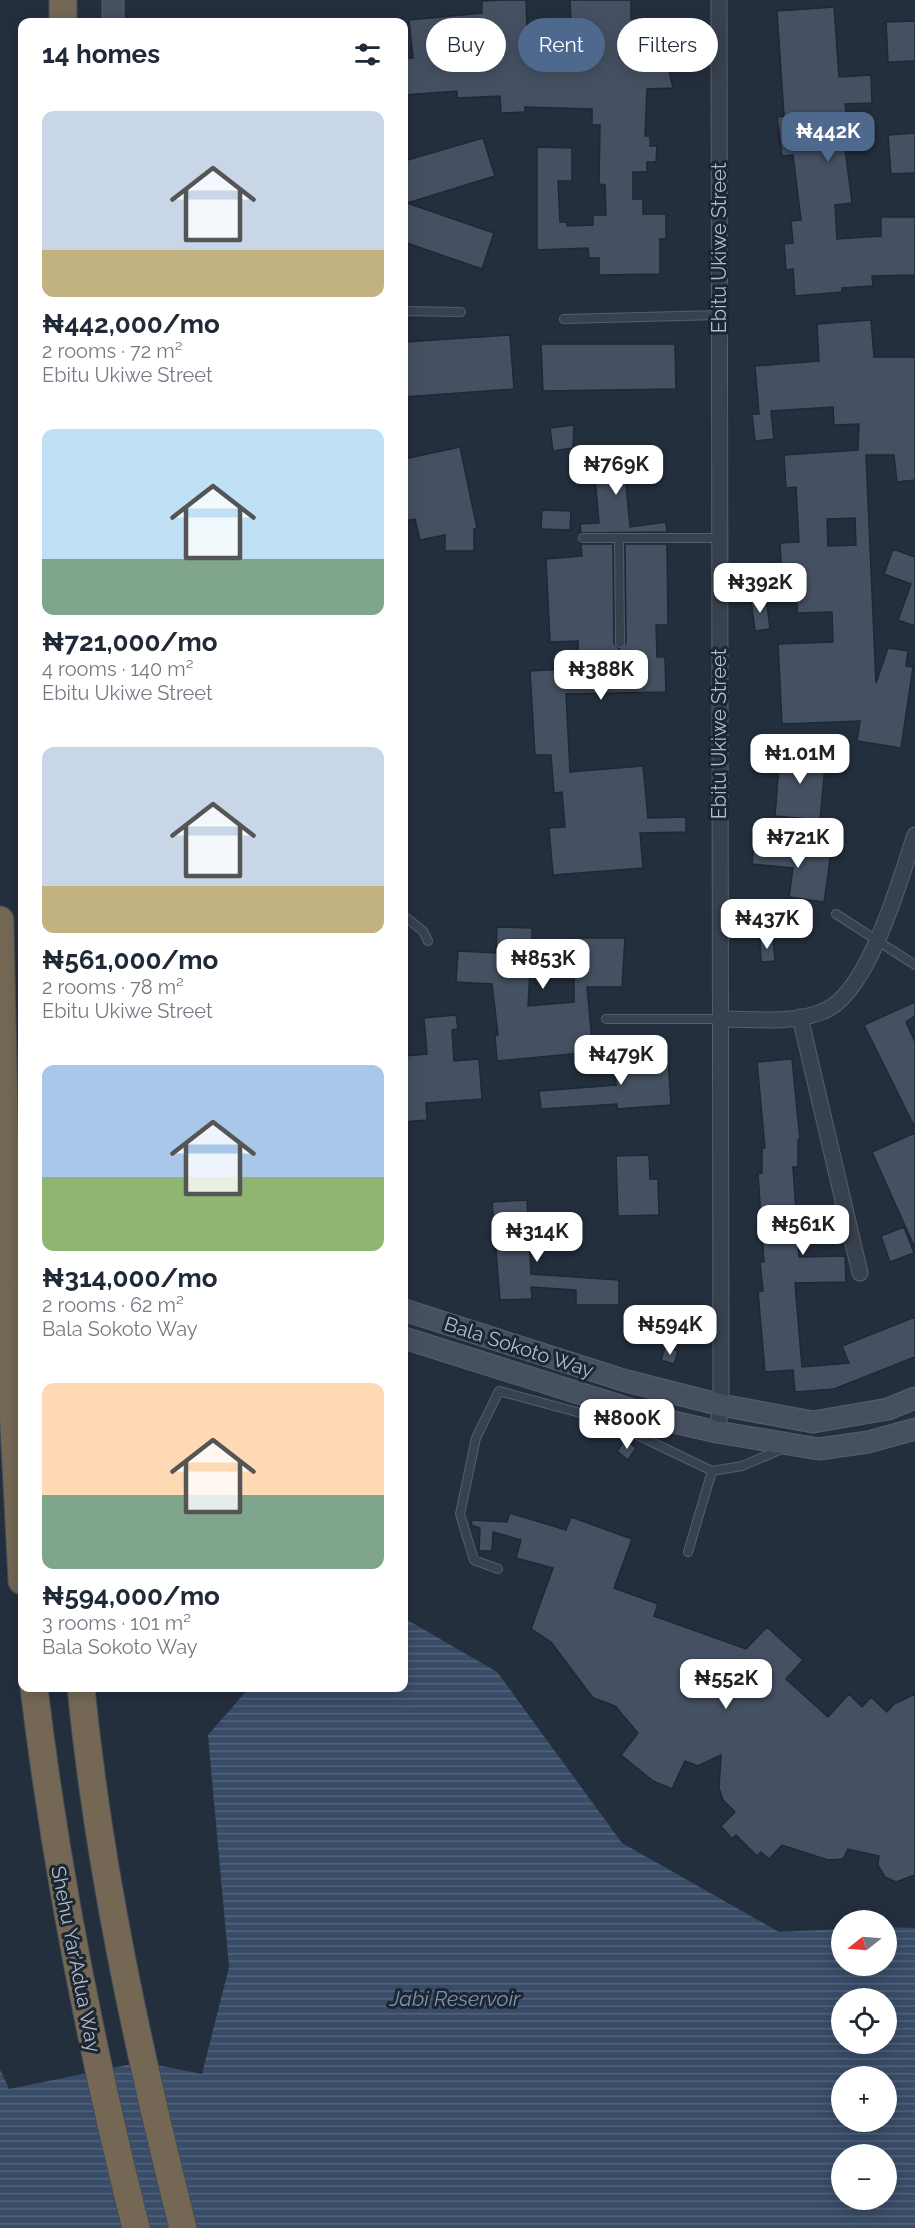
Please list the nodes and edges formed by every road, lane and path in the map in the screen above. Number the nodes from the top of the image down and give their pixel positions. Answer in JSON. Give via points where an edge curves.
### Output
{"nodes":[{"id":1,"x":63,"y":0,"type":"edge"},
{"id":2,"x":113,"y":0,"type":"edge"},
{"id":3,"x":719,"y":0,"type":"edge"},
{"id":4,"x":63,"y":18,"type":"edge"},
{"id":5,"x":112,"y":18,"type":"edge"},
{"id":6,"x":408,"y":311,"type":"edge"},
{"id":7,"x":461,"y":312,"type":"dead end"},
{"id":8,"x":719,"y":315,"type":"junction"},
{"id":9,"x":564,"y":319,"type":"dead end"},
{"id":10,"x":583,"y":538,"type":"dead end"},
{"id":11,"x":619,"y":538,"type":"junction"},
{"id":12,"x":719,"y":538,"type":"junction"},
{"id":13,"x":620,"y":643,"type":"dead end"},
{"id":14,"x":915,"y":835,"type":"edge"},
{"id":15,"x":836,"y":914,"type":"dead end"},
{"id":16,"x":408,"y":919,"type":"edge"},
{"id":17,"x":0,"y":920,"type":"edge"},
{"id":18,"x":428,"y":941,"type":"dead end"},
{"id":19,"x":878,"y":941,"type":"junction"},
{"id":20,"x":915,"y":965,"type":"edge"},
{"id":21,"x":0,"y":1008,"type":"edge"},
{"id":22,"x":800,"y":1017,"type":"junction"},
{"id":23,"x":720,"y":1019,"type":"junction"},
{"id":24,"x":606,"y":1020,"type":"dead end"},
{"id":25,"x":0,"y":1184,"type":"edge"},
{"id":26,"x":18,"y":1190,"type":"edge"},
{"id":27,"x":0,"y":1211,"type":"edge"},
{"id":28,"x":18,"y":1217,"type":"edge"},
{"id":29,"x":860,"y":1273,"type":"dead end"},
{"id":30,"x":408,"y":1311,"type":"edge"},
{"id":31,"x":408,"y":1339,"type":"edge"},
{"id":32,"x":503,"y":1369,"type":"junction"},
{"id":33,"x":499,"y":1391,"type":"junction"},
{"id":34,"x":915,"y":1398,"type":"edge"},
{"id":35,"x":721,"y":1405,"type":"junction"},
{"id":36,"x":915,"y":1429,"type":"edge"},
{"id":37,"x":717,"y":1432,"type":"junction"},
{"id":38,"x":792,"y":1444,"type":"junction"},
{"id":39,"x":712,"y":1471,"type":"junction"},
{"id":40,"x":18,"y":1504,"type":"edge"},
{"id":41,"x":688,"y":1551,"type":"dead end"},
{"id":42,"x":498,"y":1569,"type":"dead end"},
{"id":43,"x":35,"y":1692,"type":"edge"},
{"id":44,"x":82,"y":1692,"type":"edge"},
{"id":45,"x":136,"y":2228,"type":"edge"},
{"id":46,"x":183,"y":2228,"type":"edge"}],
"edges":[{"from":1,"to":4,"type":"highway"},
{"from":2,"to":5,"type":"street"},
{"from":3,"to":8,"type":"street","name":"Ebitu Ukiwe Street"},
{"from":6,"to":7,"type":"lane"},
{"from":8,"to":9,"type":"lane"},
{"from":8,"to":12,"type":"street","name":"Ebitu Ukiwe Street"},
{"from":10,"to":11,"type":"lane"},
{"from":11,"to":12,"type":"lane"},
{"from":11,"to":13,"type":"lane"},
{"from":12,"to":23,"type":"street","name":"Ebitu Ukiwe Street"},
{"from":14,"to":19,"type":"street"},
{"from":15,"to":19,"type":"lane"},
{"from":16,"to":18,"type":"lane","via":[[423,931]]},
{"from":17,"to":21,"type":"highway"},
{"from":19,"to":20,"type":"lane"},
{"from":19,"to":22,"type":"street","via":[[846,995],[825,1011]]},
{"from":21,"to":40,"type":"highway","bridge":true,"via":[[6,1272]]},
{"from":22,"to":23,"type":"street"},
{"from":22,"to":29,"type":"street"},
{"from":23,"to":24,"type":"lane"},
{"from":23,"to":35,"type":"street","name":"Ebitu Ukiwe Street"},
{"from":25,"to":26,"type":"street"},
{"from":27,"to":28,"type":"street"},
{"from":30,"to":35,"type":"street","name":"Bala Sokoto Way","via":[[623,1380]]},
{"from":31,"to":32,"type":"street","name":"Bala Sokoto Way"},
{"from":32,"to":33,"type":"lane"},
{"from":32,"to":37,"type":"street","name":"Bala Sokoto Way","via":[[661,1419]]},
{"from":33,"to":39,"type":"lane","via":[[606,1420]]},
{"from":33,"to":42,"type":"lane","via":[[476,1438],[460,1514],[474,1560]]},
{"from":34,"to":35,"type":"street","name":"Bala Sokoto Way","via":[[888,1409],[813,1422]]},
{"from":35,"to":37,"type":"street","name":"Ebitu Ukiwe Street"},
{"from":36,"to":38,"type":"street","name":"Bala Sokoto Way","via":[[868,1442],[819,1449]]},
{"from":37,"to":38,"type":"street","name":"Bala Sokoto Way"},
{"from":38,"to":39,"type":"lane","via":[[742,1466]]},
{"from":39,"to":41,"type":"lane"},
{"from":43,"to":45,"type":"highway","name":"Shehu Yar'Adua Way","via":[[58,1865],[81,1989]]},
{"from":44,"to":46,"type":"highway","via":[[100,1836],[126,1982]]}]}
